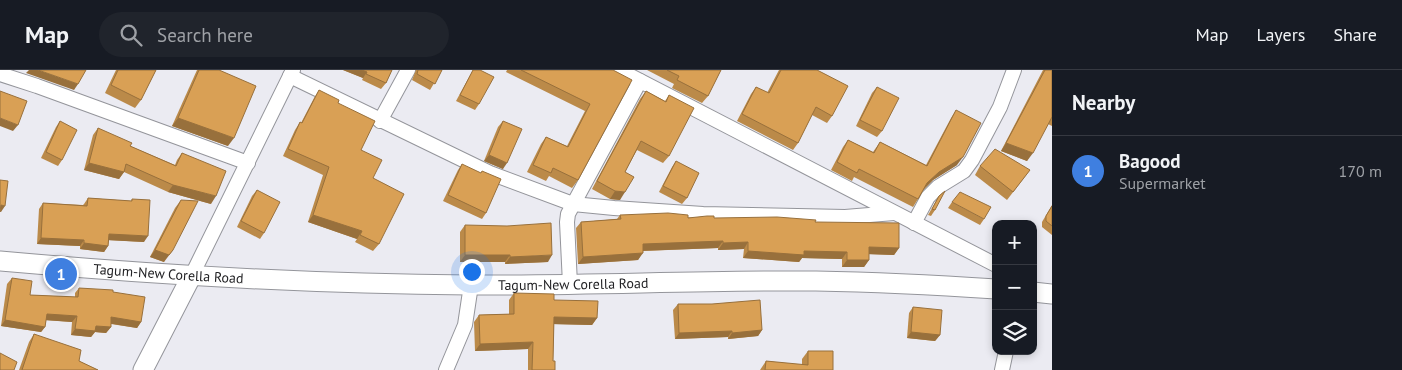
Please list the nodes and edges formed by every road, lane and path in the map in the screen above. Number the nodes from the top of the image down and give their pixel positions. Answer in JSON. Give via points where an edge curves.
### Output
{"nodes":[{"id":1,"x":408,"y":70,"type":"edge"},
{"id":2,"x":619,"y":70,"type":"edge"},
{"id":3,"x":1014,"y":70,"type":"edge"},
{"id":4,"x":291,"y":73,"type":"edge"},
{"id":5,"x":0,"y":74,"type":"edge"},
{"id":6,"x":640,"y":81,"type":"junction"},
{"id":7,"x":380,"y":121,"type":"junction"},
{"id":8,"x":248,"y":163,"type":"junction"},
{"id":9,"x":573,"y":204,"type":"junction"},
{"id":10,"x":894,"y":213,"type":"junction"},
{"id":11,"x":914,"y":223,"type":"junction"},
{"id":12,"x":0,"y":261,"type":"edge"},
{"id":13,"x":992,"y":263,"type":"edge"},
{"id":14,"x":192,"y":275,"type":"junction"},
{"id":15,"x":570,"y":284,"type":"junction"},
{"id":16,"x":471,"y":285,"type":"junction"},
{"id":17,"x":992,"y":289,"type":"edge"},
{"id":18,"x":1005,"y":355,"type":"edge"},
{"id":19,"x":143,"y":370,"type":"edge"},
{"id":20,"x":446,"y":370,"type":"edge"},
{"id":21,"x":1002,"y":370,"type":"edge"}],
"edges":[{"from":1,"to":7,"type":"street"},
{"from":2,"to":6,"type":"street"},
{"from":3,"to":11,"type":"street","via":[[1000,107],[972,160],[964,171],[928,197]]},
{"from":4,"to":7,"type":"street"},
{"from":4,"to":8,"type":"street"},
{"from":5,"to":8,"type":"street"},
{"from":6,"to":9,"type":"street"},
{"from":6,"to":10,"type":"street"},
{"from":7,"to":9,"type":"street","via":[[490,174]]},
{"from":8,"to":14,"type":"street"},
{"from":9,"to":10,"type":"street","via":[[703,214],[845,217]]},
{"from":9,"to":15,"type":"street","via":[[567,222]]},
{"from":10,"to":11,"type":"street"},
{"from":11,"to":13,"type":"street"},
{"from":12,"to":14,"type":"main road","name":"Tagum-New Corella Road"},
{"from":14,"to":16,"type":"main road","name":"Tagum-New Corella Road","via":[[275,281]]},
{"from":14,"to":19,"type":"main road"},
{"from":15,"to":16,"type":"main road","name":"Tagum-New Corella Road"},
{"from":15,"to":17,"type":"main road","name":"Tagum-New Corella Road","via":[[816,281]]},
{"from":16,"to":20,"type":"street","via":[[465,326]]},
{"from":18,"to":21,"type":"street"}]}
